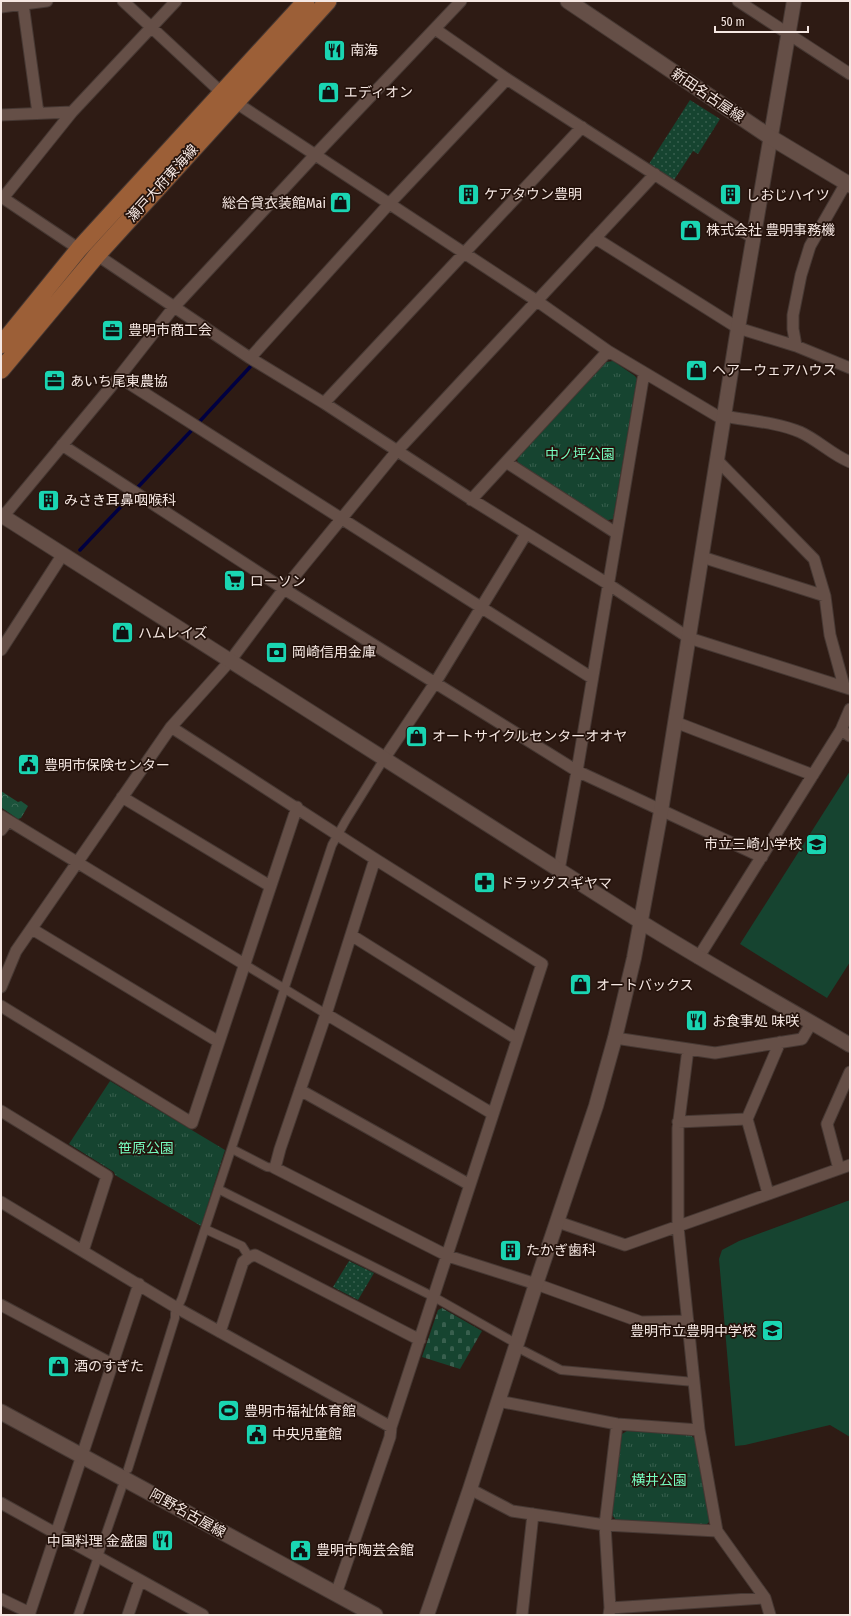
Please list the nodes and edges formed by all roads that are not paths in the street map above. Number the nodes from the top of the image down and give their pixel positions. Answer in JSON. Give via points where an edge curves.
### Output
{"nodes":[{"id":1,"x":48,"y":1,"type":"edge"},
{"id":2,"x":123,"y":1,"type":"edge"},
{"id":3,"x":176,"y":1,"type":"edge"},
{"id":4,"x":305,"y":1,"type":"edge"},
{"id":5,"x":328,"y":1,"type":"edge"},
{"id":6,"x":461,"y":1,"type":"edge"},
{"id":7,"x":568,"y":1,"type":"edge"},
{"id":8,"x":738,"y":1,"type":"edge"},
{"id":9,"x":794,"y":1,"type":"edge"},
{"id":10,"x":23,"y":4,"type":"junction"},
{"id":11,"x":1,"y":6,"type":"edge"},
{"id":12,"x":151,"y":27,"type":"junction"},
{"id":13,"x":435,"y":29,"type":"junction"},
{"id":14,"x":788,"y":34,"type":"junction"},
{"id":15,"x":850,"y":74,"type":"edge"},
{"id":16,"x":508,"y":79,"type":"junction"},
{"id":17,"x":228,"y":97,"type":"junction"},
{"id":18,"x":72,"y":112,"type":"junction"},
{"id":19,"x":38,"y":113,"type":"junction"},
{"id":20,"x":1,"y":115,"type":"edge"},
{"id":21,"x":582,"y":127,"type":"junction"},
{"id":22,"x":770,"y":137,"type":"junction"},
{"id":23,"x":315,"y":156,"type":"junction"},
{"id":24,"x":655,"y":174,"type":"junction"},
{"id":25,"x":848,"y":184,"type":"edge"},
{"id":26,"x":2,"y":198,"type":"edge"},
{"id":27,"x":389,"y":204,"type":"junction"},
{"id":28,"x":595,"y":238,"type":"junction"},
{"id":29,"x":754,"y":238,"type":"junction"},
{"id":30,"x":80,"y":249,"type":"junction"},
{"id":31,"x":464,"y":254,"type":"junction"},
{"id":32,"x":96,"y":255,"type":"junction"},
{"id":33,"x":537,"y":300,"type":"junction"},
{"id":34,"x":174,"y":307,"type":"junction"},
{"id":35,"x":738,"y":328,"type":"junction"},
{"id":36,"x":1,"y":345,"type":"edge"},
{"id":37,"x":796,"y":346,"type":"junction"},
{"id":38,"x":608,"y":350,"type":"junction"},
{"id":39,"x":250,"y":358,"type":"junction"},
{"id":40,"x":850,"y":368,"type":"edge"},
{"id":41,"x":1,"y":370,"type":"edge"},
{"id":42,"x":644,"y":373,"type":"junction"},
{"id":43,"x":119,"y":377,"type":"junction"},
{"id":44,"x":324,"y":404,"type":"junction"},
{"id":45,"x":724,"y":418,"type":"junction"},
{"id":46,"x":62,"y":444,"type":"junction"},
{"id":47,"x":396,"y":452,"type":"junction"},
{"id":48,"x":717,"y":460,"type":"junction"},
{"id":49,"x":506,"y":462,"type":"junction"},
{"id":50,"x":850,"y":462,"type":"edge"},
{"id":51,"x":472,"y":500,"type":"junction"},
{"id":52,"x":2,"y":517,"type":"edge"},
{"id":53,"x":343,"y":519,"type":"junction"},
{"id":54,"x":616,"y":533,"type":"junction"},
{"id":55,"x":526,"y":534,"type":"junction"},
{"id":56,"x":63,"y":554,"type":"junction"},
{"id":57,"x":702,"y":557,"type":"junction"},
{"id":58,"x":608,"y":584,"type":"junction"},
{"id":59,"x":284,"y":589,"type":"junction"},
{"id":60,"x":825,"y":596,"type":"junction"},
{"id":61,"x":481,"y":607,"type":"junction"},
{"id":62,"x":689,"y":638,"type":"junction"},
{"id":63,"x":1,"y":650,"type":"edge"},
{"id":64,"x":230,"y":660,"type":"junction"},
{"id":65,"x":592,"y":678,"type":"junction"},
{"id":66,"x":435,"y":683,"type":"junction"},
{"id":67,"x":847,"y":688,"type":"edge"},
{"id":68,"x":850,"y":709,"type":"edge"},
{"id":69,"x":675,"y":722,"type":"junction"},
{"id":70,"x":172,"y":727,"type":"junction"},
{"id":71,"x":846,"y":733,"type":"edge"},
{"id":72,"x":384,"y":759,"type":"junction"},
{"id":73,"x":577,"y":771,"type":"junction"},
{"id":74,"x":813,"y":775,"type":"junction"},
{"id":75,"x":122,"y":797,"type":"junction"},
{"id":76,"x":297,"y":807,"type":"junction"},
{"id":77,"x":661,"y":811,"type":"junction"},
{"id":78,"x":3,"y":823,"type":"edge"},
{"id":79,"x":338,"y":835,"type":"junction"},
{"id":80,"x":762,"y":857,"type":"junction"},
{"id":81,"x":375,"y":859,"type":"junction"},
{"id":82,"x":78,"y":862,"type":"junction"},
{"id":83,"x":558,"y":870,"type":"junction"},
{"id":84,"x":270,"y":886,"type":"junction"},
{"id":85,"x":641,"y":922,"type":"junction"},
{"id":86,"x":32,"y":929,"type":"junction"},
{"id":87,"x":351,"y":935,"type":"junction"},
{"id":88,"x":698,"y":958,"type":"junction"},
{"id":89,"x":244,"y":964,"type":"junction"},
{"id":90,"x":1,"y":987,"type":"edge"},
{"id":91,"x":285,"y":990,"type":"junction"},
{"id":92,"x":1,"y":1006,"type":"edge"},
{"id":93,"x":326,"y":1014,"type":"junction"},
{"id":94,"x":812,"y":1022,"type":"junction"},
{"id":95,"x":615,"y":1038,"type":"junction"},
{"id":96,"x":517,"y":1039,"type":"junction"},
{"id":97,"x":219,"y":1042,"type":"junction"},
{"id":98,"x":780,"y":1042,"type":"junction"},
{"id":99,"x":850,"y":1044,"type":"edge"},
{"id":100,"x":688,"y":1049,"type":"junction"},
{"id":101,"x":850,"y":1072,"type":"edge"},
{"id":102,"x":300,"y":1090,"type":"junction"},
{"id":103,"x":1,"y":1111,"type":"edge"},
{"id":104,"x":493,"y":1114,"type":"junction"},
{"id":105,"x":747,"y":1119,"type":"junction"},
{"id":106,"x":678,"y":1122,"type":"junction"},
{"id":107,"x":232,"y":1149,"type":"junction"},
{"id":108,"x":850,"y":1165,"type":"edge"},
{"id":109,"x":275,"y":1168,"type":"junction"},
{"id":110,"x":839,"y":1169,"type":"junction"},
{"id":111,"x":470,"y":1185,"type":"junction"},
{"id":112,"x":218,"y":1189,"type":"junction"},
{"id":113,"x":768,"y":1193,"type":"junction"},
{"id":114,"x":1,"y":1202,"type":"edge"},
{"id":115,"x":558,"y":1222,"type":"junction"},
{"id":116,"x":678,"y":1227,"type":"junction"},
{"id":117,"x":205,"y":1229,"type":"junction"},
{"id":118,"x":83,"y":1252,"type":"junction"},
{"id":119,"x":448,"y":1256,"type":"junction"},
{"id":120,"x":249,"y":1257,"type":"junction"},
{"id":121,"x":139,"y":1284,"type":"junction"},
{"id":122,"x":536,"y":1284,"type":"junction"},
{"id":123,"x":434,"y":1297,"type":"junction"},
{"id":124,"x":1,"y":1305,"type":"edge"},
{"id":125,"x":177,"y":1308,"type":"junction"},
{"id":126,"x":688,"y":1322,"type":"junction"},
{"id":127,"x":220,"y":1332,"type":"junction"},
{"id":128,"x":420,"y":1340,"type":"junction"},
{"id":129,"x":510,"y":1340,"type":"dead end"},
{"id":130,"x":524,"y":1351,"type":"dead end"},
{"id":131,"x":112,"y":1364,"type":"junction"},
{"id":132,"x":694,"y":1382,"type":"junction"},
{"id":133,"x":498,"y":1401,"type":"junction"},
{"id":134,"x":1,"y":1412,"type":"edge"},
{"id":135,"x":618,"y":1424,"type":"junction"},
{"id":136,"x":391,"y":1427,"type":"junction"},
{"id":137,"x":699,"y":1430,"type":"junction"},
{"id":138,"x":82,"y":1456,"type":"junction"},
{"id":139,"x":128,"y":1469,"type":"dead end"},
{"id":140,"x":122,"y":1487,"type":"dead end"},
{"id":141,"x":470,"y":1489,"type":"junction"},
{"id":142,"x":1,"y":1503,"type":"edge"},
{"id":143,"x":533,"y":1514,"type":"junction"},
{"id":144,"x":605,"y":1525,"type":"junction"},
{"id":145,"x":717,"y":1531,"type":"junction"},
{"id":146,"x":56,"y":1532,"type":"junction"},
{"id":147,"x":99,"y":1557,"type":"junction"},
{"id":148,"x":140,"y":1580,"type":"junction"},
{"id":149,"x":336,"y":1594,"type":"junction"},
{"id":150,"x":765,"y":1598,"type":"junction"},
{"id":151,"x":1,"y":1599,"type":"edge"},
{"id":152,"x":609,"y":1611,"type":"edge"},
{"id":153,"x":30,"y":1614,"type":"edge"},
{"id":154,"x":78,"y":1615,"type":"edge"},
{"id":155,"x":128,"y":1615,"type":"edge"},
{"id":156,"x":203,"y":1615,"type":"edge"},
{"id":157,"x":375,"y":1615,"type":"edge"},
{"id":158,"x":427,"y":1615,"type":"edge"},
{"id":159,"x":522,"y":1615,"type":"edge"},
{"id":160,"x":770,"y":1615,"type":"edge"}],
"edges":[{"from":1,"to":10,"type":"street"},
{"from":2,"to":12,"type":"street"},
{"from":3,"to":12,"type":"street"},
{"from":4,"to":17,"type":"main road","name":"瀬戸大府東海線"},
{"from":5,"to":17,"type":"main road","name":"瀬戸大府東海線"},
{"from":6,"to":13,"type":"street"},
{"from":7,"to":22,"type":"main road","name":"新田名古屋線"},
{"from":8,"to":14,"type":"street"},
{"from":9,"to":14,"type":"street"},
{"from":10,"to":11,"type":"street"},
{"from":10,"to":19,"type":"street"},
{"from":12,"to":17,"type":"street"},
{"from":12,"to":18,"type":"street"},
{"from":13,"to":16,"type":"street"},
{"from":13,"to":23,"type":"street"},
{"from":14,"to":15,"type":"street"},
{"from":14,"to":22,"type":"street"},
{"from":16,"to":21,"type":"street"},
{"from":16,"to":27,"type":"street"},
{"from":17,"to":23,"type":"street"},
{"from":17,"to":30,"type":"main road","name":"瀬戸大府東海線"},
{"from":17,"to":32,"type":"main road","name":"瀬戸大府東海線"},
{"from":18,"to":19,"type":"street"},
{"from":18,"to":26,"type":"street"},
{"from":19,"to":20,"type":"street"},
{"from":21,"to":24,"type":"street"},
{"from":21,"to":31,"type":"street"},
{"from":22,"to":25,"type":"main road","name":"新田名古屋線"},
{"from":22,"to":29,"type":"street"},
{"from":23,"to":27,"type":"street"},
{"from":23,"to":34,"type":"street"},
{"from":24,"to":28,"type":"street"},
{"from":24,"to":29,"type":"street"},
{"from":25,"to":37,"type":"street","via":[[810,246],[793,315]]},
{"from":26,"to":30,"type":"street"},
{"from":27,"to":31,"type":"street"},
{"from":27,"to":39,"type":"street"},
{"from":28,"to":33,"type":"street"},
{"from":28,"to":35,"type":"street"},
{"from":29,"to":35,"type":"street"},
{"from":30,"to":36,"type":"main road","name":"瀬戸大府東海線"},
{"from":31,"to":33,"type":"street"},
{"from":31,"to":44,"type":"street"},
{"from":32,"to":34,"type":"street"},
{"from":32,"to":41,"type":"main road","name":"瀬戸大府東海線"},
{"from":33,"to":38,"type":"street"},
{"from":33,"to":47,"type":"street"},
{"from":34,"to":39,"type":"street"},
{"from":34,"to":43,"type":"street"},
{"from":35,"to":37,"type":"street"},
{"from":35,"to":45,"type":"street"},
{"from":37,"to":40,"type":"street"},
{"from":38,"to":42,"type":"street"},
{"from":38,"to":49,"type":"street"},
{"from":39,"to":44,"type":"street"},
{"from":42,"to":45,"type":"street"},
{"from":42,"to":54,"type":"street"},
{"from":43,"to":46,"type":"street"},
{"from":43,"to":53,"type":"street"},
{"from":44,"to":47,"type":"street"},
{"from":45,"to":48,"type":"street"},
{"from":45,"to":50,"type":"street","via":[[780,425],[819,442],[836,457]]},
{"from":46,"to":52,"type":"street"},
{"from":46,"to":59,"type":"street"},
{"from":47,"to":51,"type":"street"},
{"from":47,"to":53,"type":"street"},
{"from":48,"to":57,"type":"street"},
{"from":48,"to":60,"type":"street","via":[[814,559]]},
{"from":49,"to":51,"type":"street"},
{"from":49,"to":54,"type":"street"},
{"from":51,"to":55,"type":"street"},
{"from":52,"to":56,"type":"street"},
{"from":53,"to":59,"type":"street"},
{"from":53,"to":61,"type":"street"},
{"from":54,"to":58,"type":"street"},
{"from":55,"to":58,"type":"street"},
{"from":55,"to":61,"type":"street"},
{"from":56,"to":63,"type":"street"},
{"from":56,"to":64,"type":"street"},
{"from":57,"to":60,"type":"street"},
{"from":57,"to":62,"type":"street"},
{"from":58,"to":62,"type":"street"},
{"from":58,"to":65,"type":"street"},
{"from":59,"to":64,"type":"street"},
{"from":59,"to":66,"type":"street"},
{"from":60,"to":67,"type":"street","via":[[830,635]]},
{"from":61,"to":65,"type":"street"},
{"from":61,"to":66,"type":"street"},
{"from":62,"to":67,"type":"street"},
{"from":62,"to":69,"type":"street"},
{"from":64,"to":70,"type":"street"},
{"from":64,"to":72,"type":"street"},
{"from":65,"to":73,"type":"street"},
{"from":66,"to":72,"type":"street"},
{"from":66,"to":73,"type":"street"},
{"from":68,"to":71,"type":"street"},
{"from":69,"to":74,"type":"street"},
{"from":69,"to":77,"type":"street"},
{"from":70,"to":75,"type":"street"},
{"from":70,"to":76,"type":"street"},
{"from":71,"to":74,"type":"street"},
{"from":72,"to":79,"type":"street"},
{"from":72,"to":83,"type":"street"},
{"from":73,"to":77,"type":"street"},
{"from":73,"to":83,"type":"street"},
{"from":74,"to":80,"type":"street"},
{"from":75,"to":82,"type":"street"},
{"from":75,"to":84,"type":"street"},
{"from":76,"to":79,"type":"street"},
{"from":76,"to":84,"type":"street"},
{"from":77,"to":80,"type":"street"},
{"from":77,"to":85,"type":"street"},
{"from":78,"to":82,"type":"street"},
{"from":79,"to":81,"type":"street"},
{"from":79,"to":91,"type":"street","via":[[332,845]]},
{"from":80,"to":88,"type":"street"},
{"from":81,"to":87,"type":"street"},
{"from":81,"to":96,"type":"street","via":[[542,964]]},
{"from":82,"to":86,"type":"street"},
{"from":82,"to":89,"type":"street"},
{"from":83,"to":85,"type":"street"},
{"from":84,"to":89,"type":"street"},
{"from":85,"to":88,"type":"street"},
{"from":85,"to":95,"type":"street"},
{"from":86,"to":90,"type":"street","via":[[16,951]]},
{"from":86,"to":97,"type":"street"},
{"from":87,"to":93,"type":"street"},
{"from":87,"to":96,"type":"street"},
{"from":88,"to":94,"type":"street"},
{"from":89,"to":91,"type":"street"},
{"from":89,"to":97,"type":"street"},
{"from":91,"to":93,"type":"street"},
{"from":91,"to":107,"type":"street"},
{"from":92,"to":97,"type":"street","via":[[192,1123]]},
{"from":93,"to":102,"type":"street"},
{"from":93,"to":104,"type":"street"},
{"from":94,"to":98,"type":"street","via":[[802,1039]]},
{"from":94,"to":99,"type":"street"},
{"from":95,"to":100,"type":"street"},
{"from":95,"to":115,"type":"street"},
{"from":96,"to":104,"type":"street"},
{"from":98,"to":100,"type":"street","via":[[715,1053]]},
{"from":98,"to":105,"type":"street"},
{"from":100,"to":106,"type":"street"},
{"from":101,"to":110,"type":"street","via":[[827,1124]]},
{"from":102,"to":109,"type":"street"},
{"from":102,"to":111,"type":"street"},
{"from":103,"to":118,"type":"street","via":[[107,1176]]},
{"from":104,"to":111,"type":"street"},
{"from":105,"to":106,"type":"street"},
{"from":105,"to":113,"type":"street"},
{"from":106,"to":116,"type":"street"},
{"from":107,"to":109,"type":"street","via":[[267,1167]]},
{"from":107,"to":112,"type":"street"},
{"from":108,"to":110,"type":"street"},
{"from":109,"to":119,"type":"street"},
{"from":110,"to":113,"type":"street"},
{"from":111,"to":119,"type":"street"},
{"from":112,"to":117,"type":"street"},
{"from":112,"to":123,"type":"street"},
{"from":113,"to":116,"type":"street"},
{"from":114,"to":118,"type":"street"},
{"from":115,"to":116,"type":"street","via":[[625,1245]]},
{"from":115,"to":122,"type":"street"},
{"from":116,"to":126,"type":"street"},
{"from":117,"to":120,"type":"street","via":[[242,1246]]},
{"from":117,"to":125,"type":"street"},
{"from":118,"to":121,"type":"street"},
{"from":119,"to":122,"type":"street"},
{"from":119,"to":123,"type":"street"},
{"from":120,"to":127,"type":"street","via":[[243,1262]]},
{"from":120,"to":128,"type":"street","via":[[255,1255]]},
{"from":121,"to":125,"type":"street"},
{"from":121,"to":131,"type":"street"},
{"from":122,"to":126,"type":"street","via":[[641,1322]]},
{"from":122,"to":133,"type":"street"},
{"from":123,"to":128,"type":"street"},
{"from":123,"to":129,"type":"street"},
{"from":124,"to":131,"type":"street"},
{"from":125,"to":127,"type":"street"},
{"from":125,"to":139,"type":"street"},
{"from":126,"to":132,"type":"street"},
{"from":127,"to":136,"type":"street"},
{"from":128,"to":136,"type":"street"},
{"from":130,"to":132,"type":"street","via":[[561,1370]]},
{"from":131,"to":138,"type":"street"},
{"from":132,"to":137,"type":"street"},
{"from":133,"to":135,"type":"street"},
{"from":133,"to":141,"type":"street"},
{"from":134,"to":138,"type":"main road","name":"阿野名古屋線"},
{"from":135,"to":137,"type":"street"},
{"from":135,"to":144,"type":"street"},
{"from":136,"to":149,"type":"street","via":[[390,1437]]},
{"from":137,"to":145,"type":"street"},
{"from":138,"to":146,"type":"street"},
{"from":138,"to":149,"type":"main road","name":"阿野名古屋線"},
{"from":140,"to":147,"type":"street"},
{"from":141,"to":143,"type":"street","via":[[512,1511]]},
{"from":141,"to":158,"type":"street"},
{"from":142,"to":146,"type":"street"},
{"from":143,"to":144,"type":"street"},
{"from":143,"to":159,"type":"street"},
{"from":144,"to":145,"type":"street"},
{"from":144,"to":152,"type":"street"},
{"from":145,"to":150,"type":"street"},
{"from":146,"to":147,"type":"street"},
{"from":146,"to":153,"type":"street"},
{"from":147,"to":148,"type":"street"},
{"from":147,"to":154,"type":"street"},
{"from":148,"to":155,"type":"street"},
{"from":148,"to":156,"type":"street"},
{"from":149,"to":157,"type":"main road","name":"阿野名古屋線"},
{"from":150,"to":152,"type":"street"},
{"from":150,"to":160,"type":"street"},
{"from":151,"to":153,"type":"street"}]}
